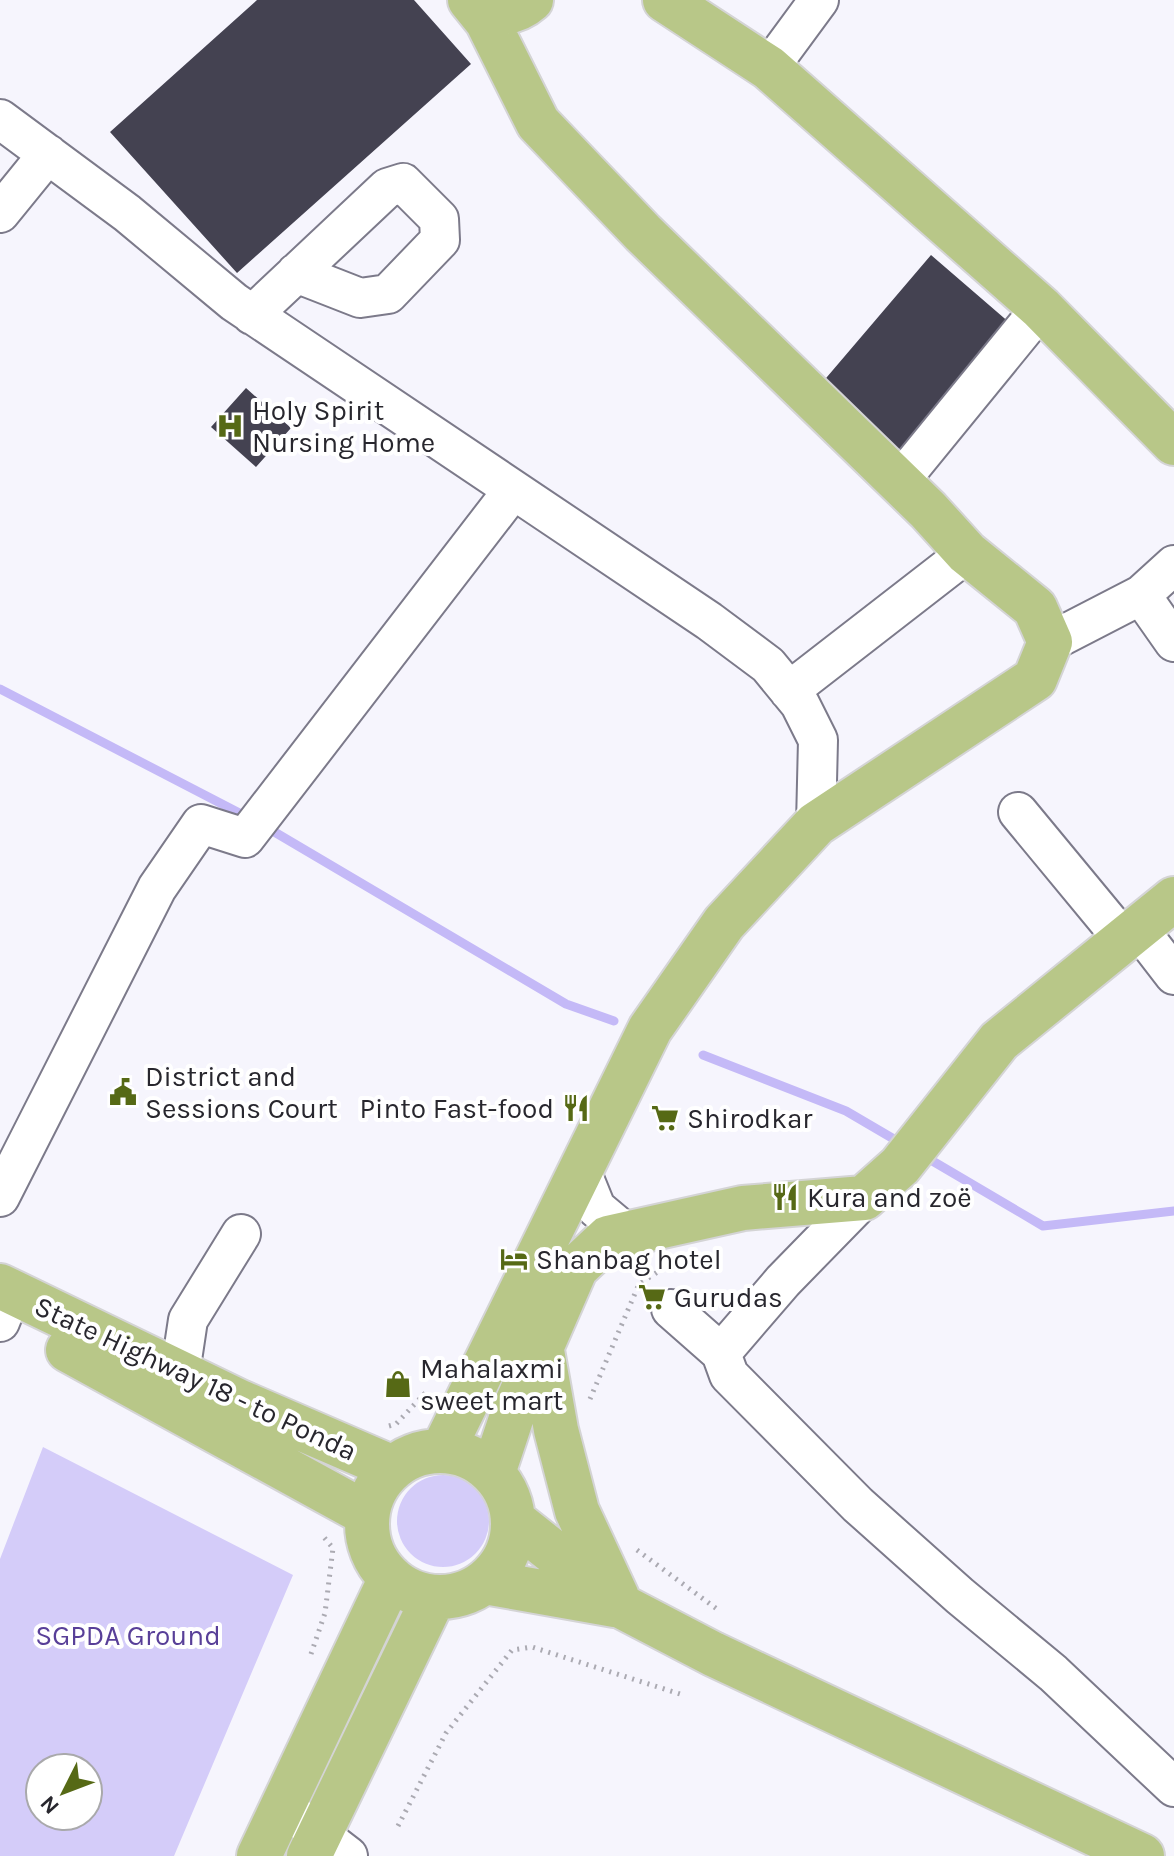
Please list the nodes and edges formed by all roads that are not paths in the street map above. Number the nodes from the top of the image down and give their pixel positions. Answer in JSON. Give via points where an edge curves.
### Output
{"nodes":[{"id":1,"x":531,"y":0,"type":"edge"},
{"id":2,"x":665,"y":0,"type":"edge"},
{"id":3,"x":819,"y":0,"type":"edge"},
{"id":4,"x":474,"y":5,"type":"edge"},
{"id":5,"x":769,"y":68,"type":"junction"},
{"id":6,"x":0,"y":119,"type":"edge"},
{"id":7,"x":48,"y":154,"type":"junction"},
{"id":8,"x":0,"y":213,"type":"edge"},
{"id":9,"x":296,"y":273,"type":"dead end"},
{"id":10,"x":1041,"y":308,"type":"junction"},
{"id":11,"x":252,"y":315,"type":"junction"},
{"id":12,"x":1174,"y":443,"type":"edge"},
{"id":13,"x":899,"y":482,"type":"junction"},
{"id":14,"x":513,"y":490,"type":"junction"},
{"id":15,"x":967,"y":553,"type":"junction"},
{"id":16,"x":1174,"y":565,"type":"edge"},
{"id":17,"x":1141,"y":595,"type":"junction"},
{"id":18,"x":1050,"y":642,"type":"junction"},
{"id":19,"x":1174,"y":642,"type":"edge"},
{"id":20,"x":789,"y":691,"type":"junction"},
{"id":21,"x":1018,"y":812,"type":"dead end"},
{"id":22,"x":816,"y":824,"type":"junction"},
{"id":23,"x":1174,"y":899,"type":"edge"},
{"id":24,"x":1130,"y":933,"type":"junction"},
{"id":25,"x":1174,"y":975,"type":"edge"},
{"id":26,"x":581,"y":1171,"type":"junction"},
{"id":27,"x":0,"y":1197,"type":"edge"},
{"id":28,"x":864,"y":1198,"type":"junction"},
{"id":29,"x":241,"y":1234,"type":"dead end"},
{"id":30,"x":627,"y":1234,"type":"junction"},
{"id":31,"x":3,"y":1307,"type":"edge"},
{"id":32,"x":671,"y":1309,"type":"dead end"},
{"id":33,"x":541,"y":1345,"type":"junction"},
{"id":34,"x":721,"y":1353,"type":"junction"},
{"id":35,"x":180,"y":1373,"type":"junction"},
{"id":36,"x":443,"y":1450,"type":"junction"},
{"id":37,"x":393,"y":1468,"type":"junction"},
{"id":38,"x":493,"y":1473,"type":"junction"},
{"id":39,"x":367,"y":1514,"type":"junction"},
{"id":40,"x":514,"y":1521,"type":"junction"},
{"id":41,"x":391,"y":1578,"type":"junction"},
{"id":42,"x":485,"y":1582,"type":"junction"},
{"id":43,"x":434,"y":1597,"type":"junction"},
{"id":44,"x":621,"y":1606,"type":"junction"},
{"id":45,"x":1174,"y":1787,"type":"edge"},
{"id":46,"x":283,"y":1806,"type":"junction"},
{"id":47,"x":326,"y":1848,"type":"edge"},
{"id":48,"x":259,"y":1856,"type":"edge"},
{"id":49,"x":1142,"y":1856,"type":"edge"}],
"edges":[{"from":1,"to":4,"type":"main road","via":[[500,13]]},
{"from":2,"to":5,"type":"main road"},
{"from":3,"to":5,"type":"street"},
{"from":4,"to":13,"type":"main road","via":[[538,123]]},
{"from":5,"to":10,"type":"main road"},
{"from":6,"to":7,"type":"street"},
{"from":7,"to":8,"type":"street"},
{"from":7,"to":11,"type":"street"},
{"from":9,"to":11,"type":"street"},
{"from":10,"to":12,"type":"main road"},
{"from":10,"to":13,"type":"street"},
{"from":11,"to":14,"type":"street"},
{"from":13,"to":15,"type":"main road"},
{"from":14,"to":20,"type":"street","via":[[709,621],[768,665]]},
{"from":14,"to":27,"type":"street","via":[[245,838],[201,824],[157,888]]},
{"from":15,"to":18,"type":"main road","via":[[1035,608]]},
{"from":15,"to":20,"type":"street"},
{"from":16,"to":17,"type":"street"},
{"from":17,"to":18,"type":"street"},
{"from":17,"to":19,"type":"street"},
{"from":18,"to":22,"type":"main road","via":[[1035,679]]},
{"from":20,"to":22,"type":"street","via":[[818,740]]},
{"from":21,"to":24,"type":"street"},
{"from":22,"to":26,"type":"main road","via":[[724,923],[650,1029]]},
{"from":23,"to":24,"type":"main road"},
{"from":24,"to":25,"type":"street"},
{"from":24,"to":28,"type":"main road","via":[[999,1041],[913,1150]]},
{"from":26,"to":30,"type":"street","via":[[596,1208]]},
{"from":26,"to":36,"type":"main road"},
{"from":28,"to":30,"type":"main road","via":[[743,1208]]},
{"from":28,"to":34,"type":"street"},
{"from":29,"to":35,"type":"street","via":[[188,1320]]},
{"from":30,"to":33,"type":"main road","via":[[608,1238],[576,1268]]},
{"from":31,"to":35,"type":"main road","name":"State Highway 18 - to Ponda"},
{"from":31,"to":39,"type":"main road","name":"State Highway 18 - to Ponda","via":[[32,1330]]},
{"from":32,"to":34,"type":"street"},
{"from":33,"to":38,"type":"main road"},
{"from":33,"to":44,"type":"main road","via":[[577,1511]]},
{"from":34,"to":45,"type":"street","via":[[729,1375],[858,1505],[1053,1673]]},
{"from":35,"to":37,"type":"main road","name":"State Highway 18 - to Ponda"},
{"from":36,"to":37,"type":"main road","via":[[407,1458]]},
{"from":36,"to":38,"type":"main road","via":[[461,1453]]},
{"from":37,"to":39,"type":"main road","via":[[380,1481]]},
{"from":38,"to":40,"type":"main road","via":[[511,1503]]},
{"from":39,"to":41,"type":"main road","via":[[376,1560]]},
{"from":40,"to":42,"type":"main road","via":[[507,1555]]},
{"from":40,"to":44,"type":"main road"},
{"from":41,"to":43,"type":"main road","via":[[411,1592]]},
{"from":41,"to":46,"type":"main road"},
{"from":42,"to":43,"type":"main road","via":[[470,1592]]},
{"from":42,"to":44,"type":"main road"},
{"from":43,"to":47,"type":"main road"},
{"from":44,"to":49,"type":"main road"},
{"from":46,"to":47,"type":"street"},
{"from":46,"to":48,"type":"main road"}]}
